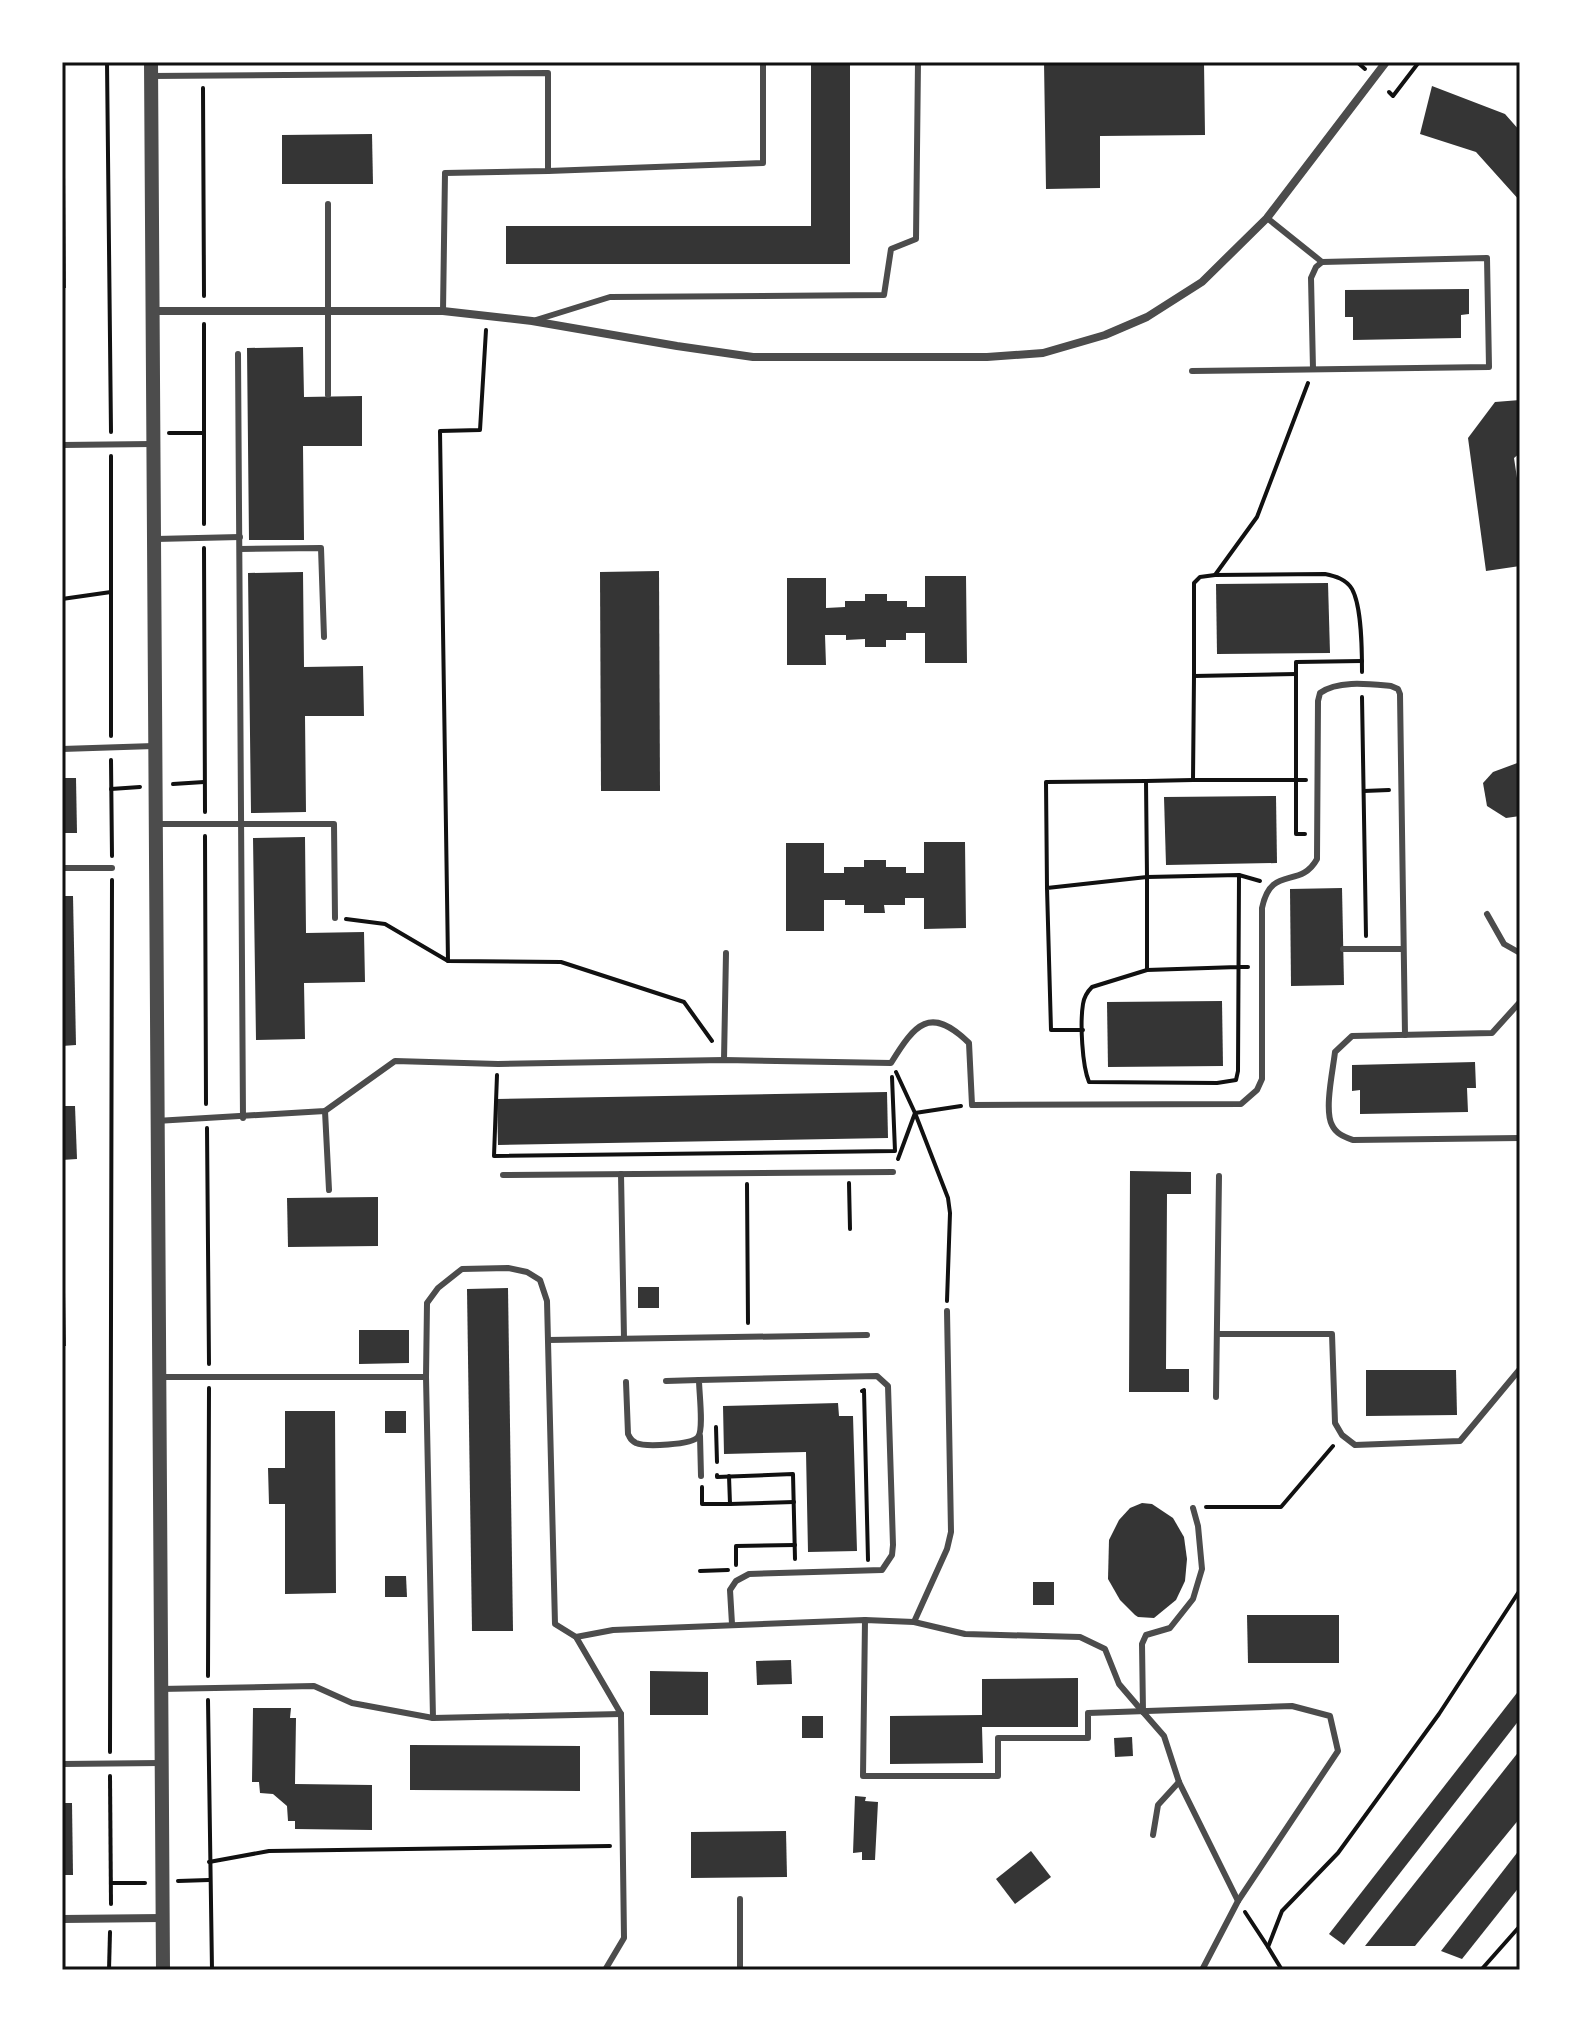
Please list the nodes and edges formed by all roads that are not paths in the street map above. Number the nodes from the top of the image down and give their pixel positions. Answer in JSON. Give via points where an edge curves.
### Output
{"nodes":[{"id":1,"x":763,"y":62,"type":"edge"},
{"id":2,"x":918,"y":62,"type":"edge"},
{"id":3,"x":1386,"y":62,"type":"edge"},
{"id":4,"x":151,"y":69,"type":"edge"},
{"id":5,"x":548,"y":171,"type":"junction"},
{"id":6,"x":328,"y":204,"type":"dead end"},
{"id":7,"x":1267,"y":218,"type":"junction"},
{"id":8,"x":1322,"y":262,"type":"junction"},
{"id":9,"x":329,"y":310,"type":"junction"},
{"id":10,"x":151,"y":311,"type":"junction"},
{"id":11,"x":443,"y":311,"type":"junction"},
{"id":12,"x":532,"y":321,"type":"junction"},
{"id":13,"x":238,"y":354,"type":"dead end"},
{"id":14,"x":1313,"y":369,"type":"junction"},
{"id":15,"x":1192,"y":371,"type":"dead end"},
{"id":16,"x":328,"y":395,"type":"dead end"},
{"id":17,"x":152,"y":444,"type":"junction"},
{"id":18,"x":62,"y":445,"type":"edge"},
{"id":19,"x":240,"y":537,"type":"junction"},
{"id":20,"x":153,"y":539,"type":"junction"},
{"id":21,"x":240,"y":549,"type":"junction"},
{"id":22,"x":324,"y":637,"type":"dead end"},
{"id":23,"x":154,"y":746,"type":"junction"},
{"id":24,"x":62,"y":749,"type":"edge"},
{"id":25,"x":154,"y":824,"type":"junction"},
{"id":26,"x":242,"y":824,"type":"junction"},
{"id":27,"x":62,"y":868,"type":"edge"},
{"id":28,"x":112,"y":868,"type":"road end"},
{"id":29,"x":1487,"y":914,"type":"dead end"},
{"id":30,"x":335,"y":918,"type":"road end"},
{"id":31,"x":1343,"y":949,"type":"dead end"},
{"id":32,"x":1403,"y":949,"type":"junction"},
{"id":33,"x":726,"y":953,"type":"dead end"},
{"id":34,"x":1520,"y":953,"type":"edge"},
{"id":35,"x":1520,"y":1002,"type":"edge"},
{"id":36,"x":1405,"y":1035,"type":"junction"},
{"id":37,"x":724,"y":1060,"type":"junction"},
{"id":38,"x":325,"y":1111,"type":"junction"},
{"id":39,"x":243,"y":1118,"type":"junction"},
{"id":40,"x":156,"y":1121,"type":"junction"},
{"id":41,"x":1520,"y":1138,"type":"edge"},
{"id":42,"x":893,"y":1172,"type":"road end"},
{"id":43,"x":621,"y":1174,"type":"junction"},
{"id":44,"x":503,"y":1175,"type":"dead end"},
{"id":45,"x":1219,"y":1176,"type":"dead end"},
{"id":46,"x":329,"y":1190,"type":"dead end"},
{"id":47,"x":947,"y":1311,"type":"road end"},
{"id":48,"x":1217,"y":1334,"type":"junction"},
{"id":49,"x":867,"y":1335,"type":"dead end"},
{"id":50,"x":624,"y":1338,"type":"junction"},
{"id":51,"x":548,"y":1340,"type":"junction"},
{"id":52,"x":1520,"y":1369,"type":"edge"},
{"id":53,"x":158,"y":1377,"type":"junction"},
{"id":54,"x":426,"y":1377,"type":"junction"},
{"id":55,"x":699,"y":1380,"type":"junction"},
{"id":56,"x":666,"y":1381,"type":"dead end"},
{"id":57,"x":626,"y":1382,"type":"dead end"},
{"id":58,"x":1216,"y":1397,"type":"dead end"},
{"id":59,"x":700,"y":1432,"type":"junction"},
{"id":60,"x":701,"y":1476,"type":"road end"},
{"id":61,"x":1193,"y":1508,"type":"road end"},
{"id":62,"x":865,"y":1620,"type":"junction"},
{"id":63,"x":914,"y":1622,"type":"junction"},
{"id":64,"x":732,"y":1624,"type":"junction"},
{"id":65,"x":576,"y":1637,"type":"junction"},
{"id":66,"x":160,"y":1689,"type":"junction"},
{"id":67,"x":1143,"y":1712,"type":"junction"},
{"id":68,"x":621,"y":1714,"type":"junction"},
{"id":69,"x":433,"y":1718,"type":"junction"},
{"id":70,"x":161,"y":1763,"type":"junction"},
{"id":71,"x":62,"y":1764,"type":"edge"},
{"id":72,"x":1179,"y":1782,"type":"junction"},
{"id":73,"x":1153,"y":1835,"type":"dead end"},
{"id":74,"x":740,"y":1899,"type":"dead end"},
{"id":75,"x":1238,"y":1901,"type":"junction"},
{"id":76,"x":162,"y":1918,"type":"junction"},
{"id":77,"x":62,"y":1919,"type":"edge"},
{"id":78,"x":163,"y":1970,"type":"edge"},
{"id":79,"x":605,"y":1970,"type":"edge"},
{"id":80,"x":740,"y":1970,"type":"edge"},
{"id":81,"x":1202,"y":1970,"type":"edge"}],
"edges":[{"from":1,"to":5,"type":"lane","via":[[763,163]]},
{"from":2,"to":12,"type":"lane","via":[[916,239],[891,249],[884,295],[610,297]]},
{"from":3,"to":7,"type":"street"},
{"from":4,"to":5,"type":"lane","via":[[203,76],[548,73]]},
{"from":4,"to":10,"type":"street"},
{"from":5,"to":11,"type":"lane","via":[[445,173]]},
{"from":6,"to":9,"type":"lane"},
{"from":7,"to":8,"type":"lane"},
{"from":7,"to":12,"type":"street","via":[[1202,282],[1147,317],[1043,353],[753,357]]},
{"from":8,"to":14,"type":"lane","via":[[1311,278]]},
{"from":8,"to":14,"type":"lane","via":[[1487,258],[1489,367]]},
{"from":9,"to":10,"type":"street"},
{"from":9,"to":11,"type":"street"},
{"from":9,"to":16,"type":"lane"},
{"from":10,"to":17,"type":"street"},
{"from":11,"to":12,"type":"street"},
{"from":13,"to":19,"type":"lane"},
{"from":14,"to":15,"type":"lane"},
{"from":17,"to":18,"type":"lane"},
{"from":17,"to":20,"type":"street"},
{"from":19,"to":20,"type":"lane"},
{"from":19,"to":21,"type":"lane"},
{"from":20,"to":23,"type":"street"},
{"from":21,"to":22,"type":"lane","via":[[321,548]]},
{"from":21,"to":26,"type":"lane"},
{"from":23,"to":24,"type":"lane"},
{"from":23,"to":25,"type":"street"},
{"from":25,"to":26,"type":"lane"},
{"from":25,"to":40,"type":"street"},
{"from":26,"to":30,"type":"lane","via":[[334,824]]},
{"from":26,"to":39,"type":"lane"},
{"from":27,"to":28,"type":"lane"},
{"from":29,"to":34,"type":"lane","via":[[1504,944]]},
{"from":31,"to":32,"type":"lane"},
{"from":32,"to":36,"type":"lane"},
{"from":32,"to":37,"type":"lane","via":[[1400,694],[1391,686],[1335,686],[1320,693],[1317,859],[1302,875],[1269,887],[1262,908],[1262,1079],[1241,1104],[972,1105],[969,1043],[938,1022],[908,1036],[891,1063]]},
{"from":33,"to":37,"type":"lane"},
{"from":35,"to":36,"type":"lane","via":[[1492,1033]]},
{"from":36,"to":41,"type":"lane","via":[[1352,1036],[1335,1052],[1329,1110],[1341,1136]]},
{"from":37,"to":38,"type":"lane","via":[[395,1061]]},
{"from":38,"to":39,"type":"lane"},
{"from":38,"to":46,"type":"lane"},
{"from":39,"to":40,"type":"lane"},
{"from":40,"to":53,"type":"street"},
{"from":42,"to":43,"type":"lane"},
{"from":43,"to":44,"type":"lane"},
{"from":43,"to":50,"type":"lane"},
{"from":45,"to":48,"type":"lane"},
{"from":47,"to":63,"type":"lane","via":[[951,1532]]},
{"from":48,"to":52,"type":"lane","via":[[1332,1334],[1335,1423],[1355,1445],[1460,1441]]},
{"from":48,"to":58,"type":"lane"},
{"from":49,"to":50,"type":"lane"},
{"from":50,"to":51,"type":"lane"},
{"from":51,"to":54,"type":"lane","via":[[547,1301],[540,1280],[508,1268],[462,1269],[427,1303]]},
{"from":51,"to":65,"type":"lane","via":[[555,1624]]},
{"from":53,"to":54,"type":"lane"},
{"from":53,"to":66,"type":"street"},
{"from":54,"to":69,"type":"lane"},
{"from":55,"to":56,"type":"lane"},
{"from":55,"to":59,"type":"lane"},
{"from":55,"to":64,"type":"lane","via":[[877,1376],[888,1386],[893,1545],[889,1562],[882,1570],[741,1576],[730,1590]]},
{"from":57,"to":59,"type":"lane","via":[[628,1434],[635,1442],[688,1443]]},
{"from":59,"to":60,"type":"lane"},
{"from":61,"to":67,"type":"lane","via":[[1202,1569],[1193,1599],[1170,1628],[1146,1635],[1142,1644]]},
{"from":62,"to":63,"type":"lane"},
{"from":62,"to":64,"type":"lane"},
{"from":62,"to":67,"type":"lane","via":[[863,1776],[998,1776],[998,1738],[1088,1738],[1088,1713]]},
{"from":63,"to":67,"type":"lane","via":[[965,1634],[1080,1637],[1105,1649],[1119,1684]]},
{"from":64,"to":65,"type":"lane"},
{"from":65,"to":68,"type":"lane"},
{"from":66,"to":69,"type":"lane","via":[[314,1686],[352,1703]]},
{"from":66,"to":70,"type":"street"},
{"from":67,"to":72,"type":"lane","via":[[1164,1736]]},
{"from":67,"to":75,"type":"lane","via":[[1292,1706],[1330,1716],[1338,1751]]},
{"from":68,"to":69,"type":"lane"},
{"from":68,"to":79,"type":"lane","via":[[624,1938]]},
{"from":70,"to":71,"type":"lane"},
{"from":70,"to":76,"type":"street"},
{"from":72,"to":73,"type":"lane","via":[[1158,1805]]},
{"from":72,"to":75,"type":"lane"},
{"from":74,"to":80,"type":"lane"},
{"from":75,"to":81,"type":"lane"},
{"from":76,"to":77,"type":"street"},
{"from":76,"to":78,"type":"street"}]}
